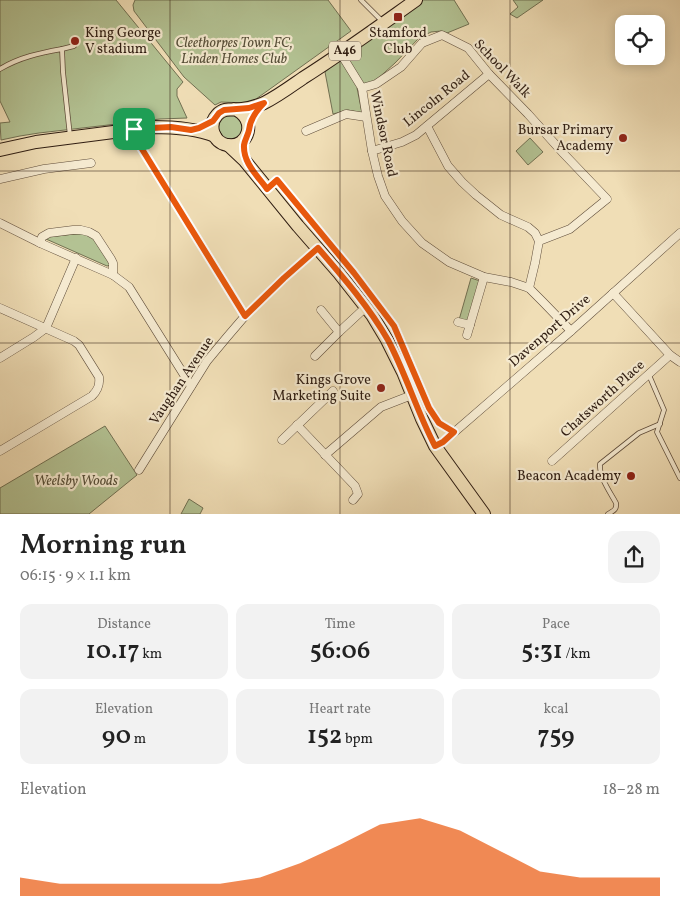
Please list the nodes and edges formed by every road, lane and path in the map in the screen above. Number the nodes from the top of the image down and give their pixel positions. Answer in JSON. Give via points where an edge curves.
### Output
{"nodes":[{"id":1,"x":362,"y":0,"type":"edge"},
{"id":2,"x":416,"y":0,"type":"edge"},
{"id":3,"x":384,"y":23,"type":"junction"},
{"id":4,"x":74,"y":46,"type":"dead end"},
{"id":5,"x":62,"y":49,"type":"junction"},
{"id":6,"x":341,"y":54,"type":"junction"},
{"id":7,"x":0,"y":68,"type":"edge"},
{"id":8,"x":489,"y":74,"type":"junction"},
{"id":9,"x":362,"y":88,"type":"junction"},
{"id":10,"x":264,"y":103,"type":"junction"},
{"id":11,"x":234,"y":109,"type":"junction"},
{"id":12,"x":366,"y":117,"type":"junction"},
{"id":13,"x":213,"y":121,"type":"junction"},
{"id":14,"x":427,"y":126,"type":"junction"},
{"id":15,"x":134,"y":129,"type":"junction"},
{"id":16,"x":191,"y":130,"type":"junction"},
{"id":17,"x":306,"y":131,"type":"dead end"},
{"id":18,"x":247,"y":132,"type":"junction"},
{"id":19,"x":215,"y":136,"type":"junction"},
{"id":20,"x":70,"y":138,"type":"junction"},
{"id":21,"x":228,"y":145,"type":"junction"},
{"id":22,"x":0,"y":150,"type":"edge"},
{"id":23,"x":372,"y":152,"type":"junction"},
{"id":24,"x":91,"y":163,"type":"dead end"},
{"id":25,"x":250,"y":167,"type":"junction"},
{"id":26,"x":0,"y":179,"type":"edge"},
{"id":27,"x":267,"y":189,"type":"junction"},
{"id":28,"x":0,"y":223,"type":"edge"},
{"id":29,"x":680,"y":233,"type":"edge"},
{"id":30,"x":539,"y":241,"type":"junction"},
{"id":31,"x":40,"y":243,"type":"junction"},
{"id":32,"x":318,"y":248,"type":"junction"},
{"id":33,"x":76,"y":258,"type":"junction"},
{"id":34,"x":113,"y":275,"type":"junction"},
{"id":35,"x":484,"y":277,"type":"junction"},
{"id":36,"x":529,"y":288,"type":"junction"},
{"id":37,"x":613,"y":293,"type":"junction"},
{"id":38,"x":366,"y":307,"type":"junction"},
{"id":39,"x":0,"y":308,"type":"edge"},
{"id":40,"x":321,"y":310,"type":"dead end"},
{"id":41,"x":245,"y":316,"type":"junction"},
{"id":42,"x":458,"y":322,"type":"dead end"},
{"id":43,"x":470,"y":325,"type":"junction"},
{"id":44,"x":46,"y":328,"type":"junction"},
{"id":45,"x":570,"y":331,"type":"junction"},
{"id":46,"x":339,"y":332,"type":"junction"},
{"id":47,"x":467,"y":335,"type":"dead end"},
{"id":48,"x":670,"y":355,"type":"junction"},
{"id":49,"x":316,"y":356,"type":"dead end"},
{"id":50,"x":0,"y":358,"type":"edge"},
{"id":51,"x":680,"y":362,"type":"edge"},
{"id":52,"x":649,"y":375,"type":"junction"},
{"id":53,"x":191,"y":386,"type":"junction"},
{"id":54,"x":333,"y":391,"type":"dead end"},
{"id":55,"x":412,"y":395,"type":"junction"},
{"id":56,"x":660,"y":424,"type":"junction"},
{"id":57,"x":297,"y":425,"type":"junction"},
{"id":58,"x":454,"y":432,"type":"junction"},
{"id":59,"x":282,"y":440,"type":"dead end"},
{"id":60,"x":435,"y":446,"type":"junction"},
{"id":61,"x":0,"y":451,"type":"edge"},
{"id":62,"x":325,"y":455,"type":"junction"},
{"id":63,"x":552,"y":461,"type":"dead end"},
{"id":64,"x":139,"y":470,"type":"dead end"},
{"id":65,"x":680,"y":478,"type":"edge"},
{"id":66,"x":353,"y":500,"type":"dead end"},
{"id":67,"x":484,"y":514,"type":"edge"},
{"id":68,"x":608,"y":514,"type":"edge"}],
"edges":[{"from":1,"to":3,"type":"lane"},
{"from":2,"to":3,"type":"main road","number":"A46"},
{"from":3,"to":6,"type":"main road","number":"A46"},
{"from":4,"to":5,"type":"lane"},
{"from":5,"to":7,"type":"lane","via":[[26,57]]},
{"from":5,"to":20,"type":"lane"},
{"from":6,"to":9,"type":"street","name":"Windsor Road"},
{"from":6,"to":10,"type":"main road","number":"A46"},
{"from":8,"to":9,"type":"street","name":"School Walk","via":[[468,48],[442,35],[422,43],[401,68],[376,84]]},
{"from":8,"to":14,"type":"street","name":"Lincoln Road"},
{"from":8,"to":30,"type":"street","name":"School Walk","via":[[607,199],[570,228]]},
{"from":9,"to":12,"type":"street","name":"Windsor Road"},
{"from":10,"to":11,"type":"main road","number":"A46"},
{"from":10,"to":18,"type":"main road","number":"A46","via":[[255,113]]},
{"from":11,"to":13,"type":"main road","number":"A46","via":[[224,110]]},
{"from":11,"to":18,"type":"main road","via":[[247,120]]},
{"from":12,"to":17,"type":"street","via":[[346,114]]},
{"from":12,"to":23,"type":"street","name":"Windsor Road"},
{"from":13,"to":16,"type":"main road","number":"A46"},
{"from":13,"to":19,"type":"main road"},
{"from":14,"to":23,"type":"street","name":"Lincoln Road","via":[[402,142]]},
{"from":14,"to":30,"type":"street","via":[[448,166],[462,182],[502,215],[528,227]]},
{"from":15,"to":16,"type":"main road","number":"A46","via":[[171,127]]},
{"from":15,"to":20,"type":"main road","number":"A46"},
{"from":15,"to":41,"type":"street","via":[[137,141]]},
{"from":16,"to":19,"type":"main road","number":"A46"},
{"from":18,"to":21,"type":"main road","via":[[238,144]]},
{"from":18,"to":25,"type":"main road","via":[[245,153]]},
{"from":19,"to":21,"type":"main road","number":"A46"},
{"from":20,"to":22,"type":"main road","number":"A46"},
{"from":21,"to":25,"type":"main road"},
{"from":23,"to":35,"type":"street","name":"Windsor Road","via":[[385,196],[402,221],[422,243],[449,262]]},
{"from":24,"to":26,"type":"street","via":[[44,168]]},
{"from":25,"to":27,"type":"main road"},
{"from":27,"to":32,"type":"main road"},
{"from":27,"to":58,"type":"street","via":[[277,180],[354,273],[394,326],[429,408],[439,423]]},
{"from":28,"to":31,"type":"street"},
{"from":29,"to":37,"type":"street","name":"Davenport Drive"},
{"from":30,"to":36,"type":"street"},
{"from":31,"to":33,"type":"street"},
{"from":31,"to":34,"type":"street","via":[[42,237],[49,233],[89,232],[96,236],[113,264]]},
{"from":32,"to":38,"type":"main road"},
{"from":32,"to":41,"type":"street","name":"Vaughan Avenue"},
{"from":33,"to":34,"type":"street"},
{"from":33,"to":44,"type":"street"},
{"from":34,"to":53,"type":"street","via":[[129,287]]},
{"from":35,"to":36,"type":"street","name":"Windsor Road"},
{"from":35,"to":43,"type":"street"},
{"from":36,"to":45,"type":"street","name":"Windsor Road"},
{"from":37,"to":45,"type":"street","name":"Davenport Drive"},
{"from":37,"to":48,"type":"street","via":[[659,338]]},
{"from":38,"to":46,"type":"street"},
{"from":38,"to":55,"type":"main road","via":[[388,340]]},
{"from":39,"to":44,"type":"street"},
{"from":40,"to":46,"type":"street"},
{"from":41,"to":53,"type":"street","name":"Vaughan Avenue","via":[[207,361]]},
{"from":42,"to":43,"type":"street"},
{"from":43,"to":47,"type":"street"},
{"from":44,"to":50,"type":"street"},
{"from":44,"to":61,"type":"street","via":[[79,344],[99,378],[99,387],[92,396]]},
{"from":45,"to":58,"type":"street","name":"Davenport Drive"},
{"from":46,"to":49,"type":"street"},
{"from":48,"to":51,"type":"street"},
{"from":48,"to":52,"type":"street","name":"Chatsworth Place"},
{"from":52,"to":56,"type":"lane","via":[[664,410]]},
{"from":52,"to":63,"type":"street","name":"Chatsworth Place"},
{"from":53,"to":64,"type":"street","name":"Vaughan Avenue"},
{"from":54,"to":57,"type":"street"},
{"from":55,"to":60,"type":"main road"},
{"from":55,"to":62,"type":"street","via":[[381,407]]},
{"from":56,"to":65,"type":"lane","via":[[657,432]]},
{"from":56,"to":68,"type":"lane","via":[[639,433],[600,464],[617,507]]},
{"from":57,"to":59,"type":"street"},
{"from":57,"to":62,"type":"street"},
{"from":58,"to":60,"type":"street","name":"Davenport Drive"},
{"from":60,"to":67,"type":"main road"},
{"from":62,"to":66,"type":"street","via":[[357,488],[357,496]]}]}
